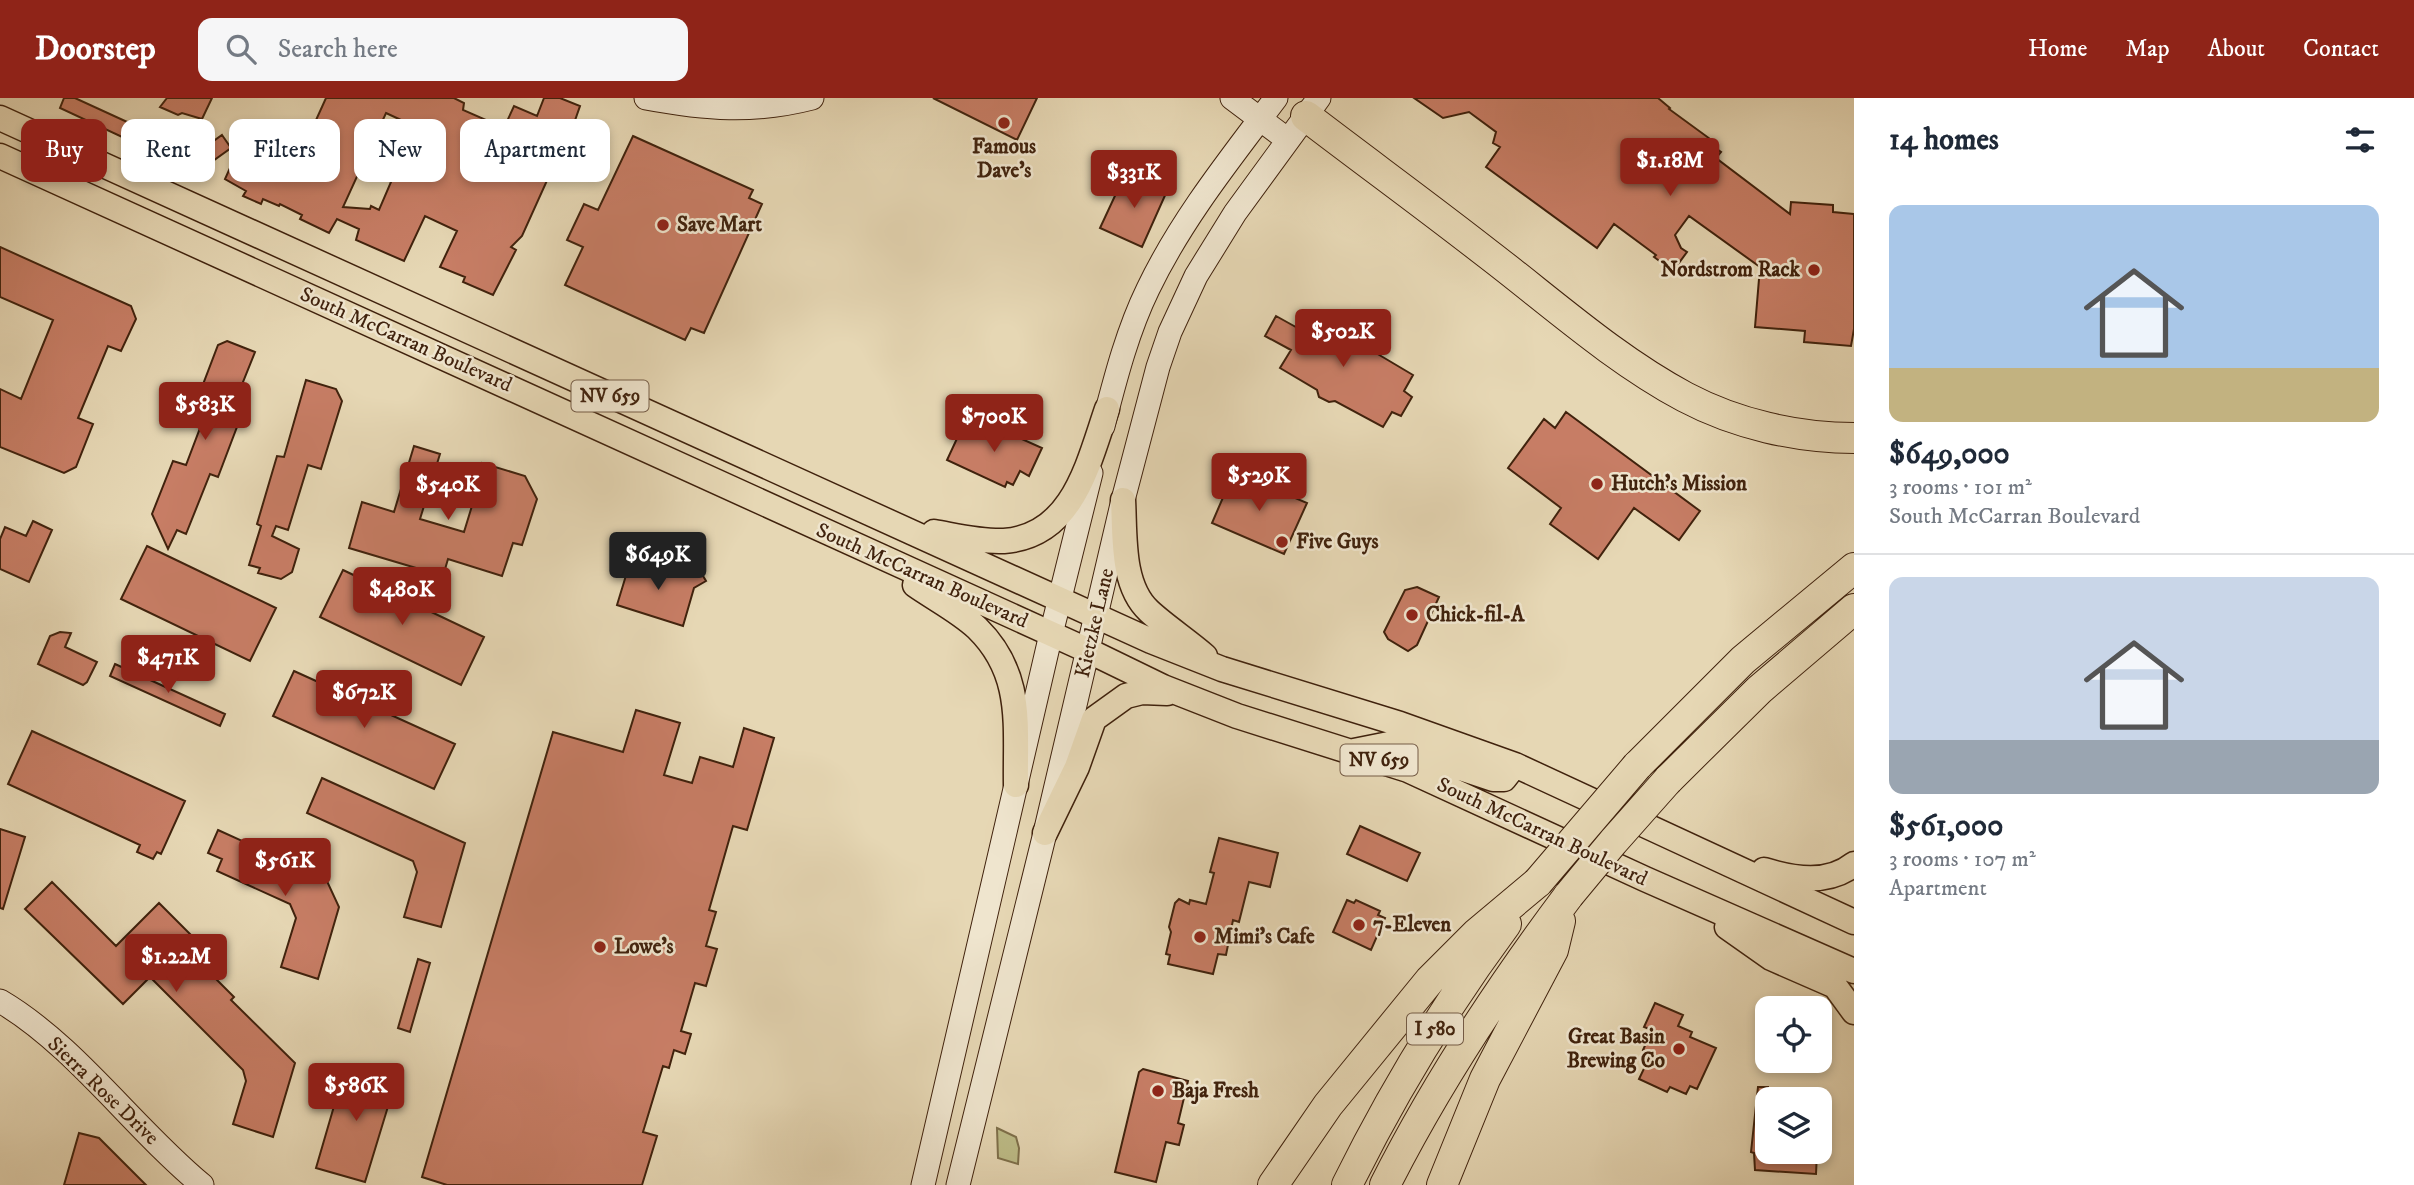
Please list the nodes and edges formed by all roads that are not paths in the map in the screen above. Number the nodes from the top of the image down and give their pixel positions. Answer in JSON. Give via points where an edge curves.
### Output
{"nodes":[{"id":1,"x":646,"y":98,"type":"edge"},
{"id":2,"x":812,"y":98,"type":"edge"},
{"id":3,"x":1232,"y":98,"type":"edge"},
{"id":4,"x":1276,"y":98,"type":"edge"},
{"id":5,"x":1282,"y":98,"type":"edge"},
{"id":6,"x":1312,"y":107,"type":"edge"},
{"id":7,"x":0,"y":118,"type":"edge"},
{"id":8,"x":1260,"y":119,"type":"junction"},
{"id":9,"x":1288,"y":140,"type":"junction"},
{"id":10,"x":0,"y":156,"type":"edge"},
{"id":11,"x":220,"y":256,"type":"junction"},
{"id":12,"x":413,"y":306,"type":"junction"},
{"id":13,"x":435,"y":352,"type":"junction"},
{"id":14,"x":1107,"y":409,"type":"junction"},
{"id":15,"x":677,"y":426,"type":"junction"},
{"id":16,"x":1846,"y":438,"type":"edge"},
{"id":17,"x":1123,"y":500,"type":"junction"},
{"id":18,"x":901,"y":527,"type":"junction"},
{"id":19,"x":840,"y":539,"type":"junction"},
{"id":20,"x":1854,"y":568,"type":"edge"},
{"id":21,"x":1060,"y":598,"type":"junction"},
{"id":22,"x":1854,"y":609,"type":"edge"},
{"id":23,"x":1095,"y":615,"type":"junction"},
{"id":24,"x":1051,"y":634,"type":"junction"},
{"id":25,"x":1089,"y":651,"type":"junction"},
{"id":26,"x":1222,"y":669,"type":"junction"},
{"id":27,"x":1182,"y":694,"type":"junction"},
{"id":28,"x":1353,"y":751,"type":"junction"},
{"id":29,"x":1515,"y":765,"type":"junction"},
{"id":30,"x":1016,"y":785,"type":"junction"},
{"id":31,"x":1045,"y":833,"type":"junction"},
{"id":32,"x":1701,"y":852,"type":"junction"},
{"id":33,"x":1854,"y":864,"type":"edge"},
{"id":34,"x":1538,"y":882,"type":"junction"},
{"id":35,"x":1569,"y":895,"type":"junction"},
{"id":36,"x":1700,"y":904,"type":"junction"},
{"id":37,"x":1854,"y":922,"type":"edge"},
{"id":38,"x":1854,"y":971,"type":"edge"},
{"id":39,"x":0,"y":1001,"type":"edge"},
{"id":40,"x":1854,"y":1012,"type":"edge"},
{"id":41,"x":202,"y":1185,"type":"edge"},
{"id":42,"x":923,"y":1185,"type":"edge"},
{"id":43,"x":958,"y":1185,"type":"edge"},
{"id":44,"x":1273,"y":1185,"type":"edge"},
{"id":45,"x":1347,"y":1185,"type":"edge"},
{"id":46,"x":1385,"y":1185,"type":"edge"},
{"id":47,"x":1442,"y":1185,"type":"edge"}],
"edges":[{"from":1,"to":2,"type":"main road","via":[[753,109]]},
{"from":3,"to":8,"type":"main road"},
{"from":4,"to":8,"type":"main road","name":"Kietzke Lane"},
{"from":5,"to":6,"type":"main road"},
{"from":6,"to":9,"type":"main road","name":"Kietzke Lane"},
{"from":6,"to":16,"type":"highway","via":[[1413,196],[1600,342],[1685,397],[1757,425]]},
{"from":7,"to":12,"type":"main road","name":"South McCarran Boulevard","number":"NV 659"},
{"from":8,"to":9,"type":"main road"},
{"from":8,"to":14,"type":"main road","name":"Kietzke Lane","via":[[1161,263],[1128,340]]},
{"from":9,"to":17,"type":"main road","name":"Kietzke Lane","via":[[1235,213],[1182,304],[1158,367]]},
{"from":10,"to":11,"type":"main road","name":"South McCarran Boulevard","number":"NV 659"},
{"from":11,"to":12,"type":"main road","via":[[243,247],[372,300],[393,307]]},
{"from":11,"to":13,"type":"main road","name":"South McCarran Boulevard","number":"NV 659"},
{"from":12,"to":15,"type":"main road","name":"South McCarran Boulevard","number":"NV 659"},
{"from":13,"to":15,"type":"main road","via":[[500,367],[660,438],[673,437]]},
{"from":13,"to":19,"type":"main road","name":"South McCarran Boulevard","number":"NV 659"},
{"from":14,"to":18,"type":"main road","via":[[1085,472],[1068,504],[1046,528],[1002,541]]},
{"from":14,"to":21,"type":"main road","name":"Kietzke Lane"},
{"from":15,"to":18,"type":"main road","name":"South McCarran Boulevard","number":"NV 659"},
{"from":17,"to":23,"type":"main road","name":"Kietzke Lane"},
{"from":17,"to":26,"type":"main road","via":[[1125,543],[1135,590],[1147,610]]},
{"from":18,"to":21,"type":"main road","name":"South McCarran Boulevard","number":"NV 659"},
{"from":19,"to":24,"type":"main road","name":"South McCarran Boulevard","number":"NV 659"},
{"from":19,"to":30,"type":"main road","via":[[977,628],[1005,664],[1015,702]]},
{"from":20,"to":34,"type":"highway","number":"I 580","bridge":true,"via":[[1743,660],[1637,766]]},
{"from":21,"to":23,"type":"main road","name":"South McCarran Boulevard","number":"NV 659"},
{"from":21,"to":24,"type":"main road","name":"Kietzke Lane"},
{"from":22,"to":35,"type":"highway","number":"I 580","bridge":true,"via":[[1759,690],[1668,780]]},
{"from":23,"to":25,"type":"main road","name":"Kietzke Lane"},
{"from":23,"to":26,"type":"main road","name":"South McCarran Boulevard","number":"NV 659"},
{"from":24,"to":25,"type":"main road","name":"South McCarran Boulevard","number":"NV 659"},
{"from":24,"to":30,"type":"main road","name":"Kietzke Lane"},
{"from":25,"to":27,"type":"main road","name":"South McCarran Boulevard","number":"NV 659"},
{"from":25,"to":31,"type":"main road","name":"Kietzke Lane"},
{"from":26,"to":29,"type":"main road","name":"South McCarran Boulevard","number":"NV 659"},
{"from":27,"to":28,"type":"main road","name":"South McCarran Boulevard","number":"NV 659"},
{"from":27,"to":31,"type":"main road","via":[[1142,691],[1126,696],[1094,719]]},
{"from":28,"to":29,"type":"main road","via":[[1389,744],[1493,779],[1504,779]]},
{"from":28,"to":36,"type":"main road","name":"South McCarran Boulevard","number":"NV 659","via":[[1437,783]]},
{"from":29,"to":32,"type":"main road","name":"South McCarran Boulevard","number":"NV 659"},
{"from":30,"to":42,"type":"main road","name":"Kietzke Lane"},
{"from":31,"to":43,"type":"main road","name":"Kietzke Lane"},
{"from":32,"to":33,"type":"main road","via":[[1771,872],[1819,879]]},
{"from":32,"to":37,"type":"main road","name":"South McCarran Boulevard","number":"NV 659"},
{"from":34,"to":44,"type":"highway","via":[[1476,934],[1430,981],[1328,1105]]},
{"from":34,"to":45,"type":"highway","number":"I 580","via":[[1441,1019]]},
{"from":35,"to":46,"type":"highway","number":"I 580","via":[[1463,1045]]},
{"from":35,"to":47,"type":"highway","via":[[1553,950],[1485,1079]]},
{"from":36,"to":38,"type":"main road","name":"South McCarran Boulevard","number":"NV 659"},
{"from":36,"to":40,"type":"main road","via":[[1771,958],[1835,986]]},
{"from":39,"to":41,"type":"main road","name":"Sierra Rose Drive","via":[[52,1040]]}]}
